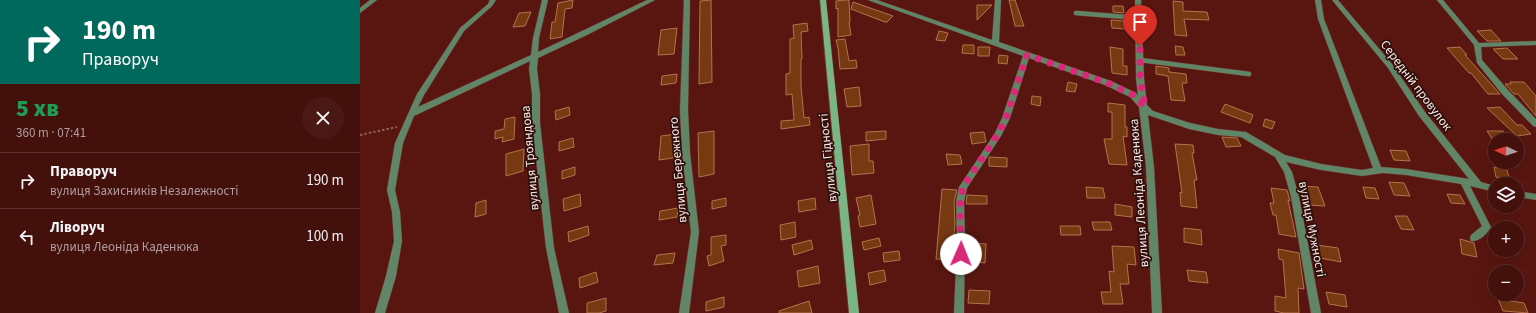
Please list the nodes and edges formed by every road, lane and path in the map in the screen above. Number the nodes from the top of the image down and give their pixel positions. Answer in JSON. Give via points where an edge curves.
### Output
{"nodes":[{"id":1,"x":374,"y":0,"type":"edge"},
{"id":2,"x":493,"y":0,"type":"edge"},
{"id":3,"x":545,"y":0,"type":"edge"},
{"id":4,"x":652,"y":0,"type":"edge"},
{"id":5,"x":687,"y":0,"type":"edge"},
{"id":6,"x":823,"y":0,"type":"edge"},
{"id":7,"x":870,"y":0,"type":"edge"},
{"id":8,"x":998,"y":0,"type":"edge"},
{"id":9,"x":1138,"y":0,"type":"edge"},
{"id":10,"x":1318,"y":0,"type":"edge"},
{"id":11,"x":1335,"y":0,"type":"edge"},
{"id":12,"x":1440,"y":0,"type":"edge"},
{"id":13,"x":360,"y":11,"type":"edge"},
{"id":14,"x":1076,"y":13,"type":"dead end"},
{"id":15,"x":1138,"y":18,"type":"junction"},
{"id":16,"x":1536,"y":43,"type":"edge"},
{"id":17,"x":995,"y":44,"type":"junction"},
{"id":18,"x":1477,"y":45,"type":"junction"},
{"id":19,"x":1027,"y":55,"type":"junction"},
{"id":20,"x":534,"y":57,"type":"junction"},
{"id":21,"x":1140,"y":60,"type":"junction"},
{"id":22,"x":1249,"y":74,"type":"dead end"},
{"id":23,"x":1145,"y":107,"type":"junction"},
{"id":24,"x":411,"y":114,"type":"junction"},
{"id":25,"x":1536,"y":124,"type":"edge"},
{"id":26,"x":406,"y":125,"type":"junction"},
{"id":27,"x":360,"y":135,"type":"edge"},
{"id":28,"x":1277,"y":154,"type":"junction"},
{"id":29,"x":1378,"y":170,"type":"junction"},
{"id":30,"x":1464,"y":182,"type":"junction"},
{"id":31,"x":1478,"y":185,"type":"junction"},
{"id":32,"x":1488,"y":187,"type":"edge"},
{"id":33,"x":1524,"y":195,"type":"edge"},
{"id":34,"x":1536,"y":197,"type":"edge"},
{"id":35,"x":1474,"y":238,"type":"dead end"},
{"id":36,"x":380,"y":313,"type":"edge"},
{"id":37,"x":564,"y":313,"type":"edge"},
{"id":38,"x":684,"y":313,"type":"edge"},
{"id":39,"x":854,"y":313,"type":"edge"},
{"id":40,"x":959,"y":313,"type":"edge"},
{"id":41,"x":1157,"y":313,"type":"edge"},
{"id":42,"x":1316,"y":313,"type":"edge"}],
"edges":[{"from":1,"to":13,"type":"street"},
{"from":2,"to":24,"type":"street","via":[[462,30]]},
{"from":3,"to":20,"type":"street","name":"вулиця Трояндова"},
{"from":4,"to":20,"type":"street"},
{"from":5,"to":38,"type":"street","name":"вулиця Бережного","via":[[684,110],[695,232]]},
{"from":6,"to":39,"type":"street","name":"вулиця Гідності"},
{"from":7,"to":17,"type":"street"},
{"from":8,"to":17,"type":"street"},
{"from":9,"to":15,"type":"street","name":"вулиця Леоніда Каденюка"},
{"from":10,"to":29,"type":"street","via":[[1321,19]]},
{"from":11,"to":31,"type":"street","name":"Середній провулок","via":[[1390,66],[1422,114]]},
{"from":12,"to":18,"type":"street"},
{"from":14,"to":15,"type":"lane"},
{"from":15,"to":21,"type":"street","name":"вулиця Леоніда Каденюка"},
{"from":16,"to":18,"type":"street"},
{"from":17,"to":19,"type":"street"},
{"from":18,"to":25,"type":"street","via":[[1479,61]]},
{"from":19,"to":23,"type":"street","via":[[1108,83],[1133,95]]},
{"from":19,"to":40,"type":"street","via":[[1006,118],[963,187],[960,202]]},
{"from":20,"to":24,"type":"street"},
{"from":20,"to":37,"type":"street","name":"вулиця Трояндова","via":[[536,122],[550,248]]},
{"from":21,"to":22,"type":"lane"},
{"from":21,"to":23,"type":"street","name":"вулиця Леоніда Каденюка"},
{"from":23,"to":28,"type":"street","via":[[1150,113],[1189,126],[1243,134]]},
{"from":23,"to":41,"type":"street","name":"вулиця Леоніда Каденюка"},
{"from":24,"to":26,"type":"street"},
{"from":26,"to":27,"type":"path"},
{"from":26,"to":36,"type":"street","via":[[399,143],[391,190],[398,241]]},
{"from":28,"to":29,"type":"street","via":[[1283,158],[1321,167],[1362,173]]},
{"from":28,"to":42,"type":"street","name":"вулиця Мужності","via":[[1288,172],[1295,197]]},
{"from":29,"to":30,"type":"street"},
{"from":30,"to":31,"type":"street"},
{"from":30,"to":35,"type":"street","via":[[1487,227]]},
{"from":31,"to":32,"type":"street"},
{"from":33,"to":34,"type":"street"}]}
